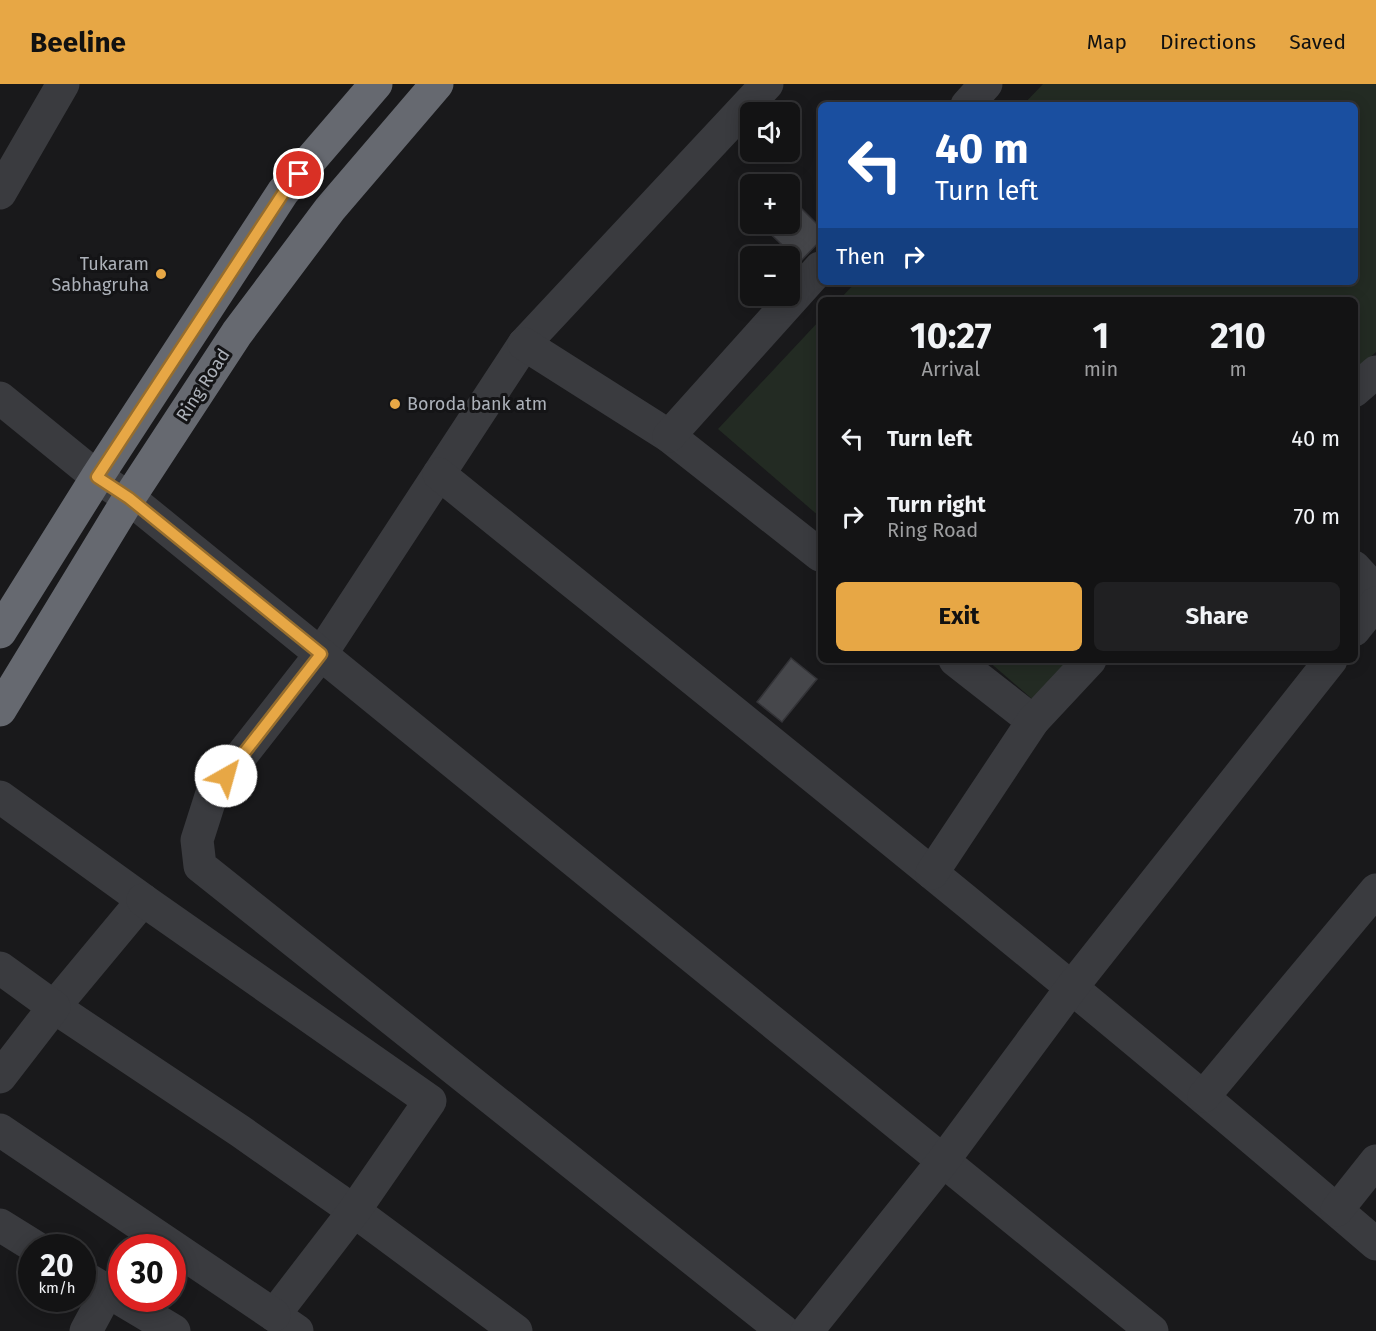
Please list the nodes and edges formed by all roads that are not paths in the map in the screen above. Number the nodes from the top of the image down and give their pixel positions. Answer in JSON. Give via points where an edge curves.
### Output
{"nodes":[{"id":1,"x":63,"y":84,"type":"edge"},
{"id":2,"x":376,"y":84,"type":"edge"},
{"id":3,"x":437,"y":84,"type":"edge"},
{"id":4,"x":767,"y":84,"type":"edge"},
{"id":5,"x":986,"y":84,"type":"edge"},
{"id":6,"x":970,"y":102,"type":"edge"},
{"id":7,"x":2,"y":186,"type":"edge"},
{"id":8,"x":818,"y":270,"type":"edge"},
{"id":9,"x":524,"y":344,"type":"junction"},
{"id":10,"x":1376,"y":372,"type":"edge"},
{"id":11,"x":1358,"y":388,"type":"edge"},
{"id":12,"x":0,"y":398,"type":"edge"},
{"id":13,"x":669,"y":436,"type":"junction"},
{"id":14,"x":439,"y":474,"type":"junction"},
{"id":15,"x":97,"y":477,"type":"junction"},
{"id":16,"x":129,"y":498,"type":"junction"},
{"id":17,"x":818,"y":553,"type":"edge"},
{"id":18,"x":1358,"y":571,"type":"edge"},
{"id":19,"x":1376,"y":591,"type":"edge"},
{"id":20,"x":1376,"y":603,"type":"edge"},
{"id":21,"x":1358,"y":625,"type":"edge"},
{"id":22,"x":0,"y":632,"type":"edge"},
{"id":23,"x":321,"y":654,"type":"junction"},
{"id":24,"x":959,"y":663,"type":"edge"},
{"id":25,"x":1087,"y":663,"type":"edge"},
{"id":26,"x":1329,"y":663,"type":"edge"},
{"id":27,"x":0,"y":710,"type":"edge"},
{"id":28,"x":1033,"y":721,"type":"junction"},
{"id":29,"x":0,"y":797,"type":"edge"},
{"id":30,"x":932,"y":873,"type":"junction"},
{"id":31,"x":1376,"y":890,"type":"edge"},
{"id":32,"x":143,"y":900,"type":"junction"},
{"id":33,"x":0,"y":968,"type":"edge"},
{"id":34,"x":1072,"y":987,"type":"junction"},
{"id":35,"x":54,"y":1007,"type":"junction"},
{"id":36,"x":456,"y":1069,"type":"junction"},
{"id":37,"x":0,"y":1077,"type":"edge"},
{"id":38,"x":1204,"y":1096,"type":"junction"},
{"id":39,"x":430,"y":1101,"type":"junction"},
{"id":40,"x":0,"y":1130,"type":"edge"},
{"id":41,"x":943,"y":1161,"type":"junction"},
{"id":42,"x":1376,"y":1161,"type":"edge"},
{"id":43,"x":1337,"y":1210,"type":"junction"},
{"id":44,"x":354,"y":1211,"type":"junction"},
{"id":45,"x":0,"y":1225,"type":"edge"},
{"id":46,"x":18,"y":1236,"type":"edge"},
{"id":47,"x":1376,"y":1244,"type":"edge"},
{"id":48,"x":96,"y":1285,"type":"edge"},
{"id":49,"x":90,"y":1312,"type":"edge"},
{"id":50,"x":283,"y":1325,"type":"edge"},
{"id":51,"x":86,"y":1331,"type":"edge"},
{"id":52,"x":174,"y":1331,"type":"edge"},
{"id":53,"x":516,"y":1331,"type":"edge"},
{"id":54,"x":783,"y":1331,"type":"edge"},
{"id":55,"x":807,"y":1331,"type":"edge"},
{"id":56,"x":1152,"y":1331,"type":"edge"}],
"edges":[{"from":1,"to":7,"type":"street"},
{"from":2,"to":15,"type":"highway","via":[[284,192]]},
{"from":3,"to":16,"type":"highway","name":"Ring Road","via":[[330,209],[237,333]]},
{"from":4,"to":9,"type":"street"},
{"from":5,"to":6,"type":"street"},
{"from":8,"to":13,"type":"street"},
{"from":9,"to":13,"type":"street"},
{"from":9,"to":14,"type":"street"},
{"from":10,"to":11,"type":"street"},
{"from":12,"to":15,"type":"street"},
{"from":13,"to":17,"type":"street"},
{"from":14,"to":23,"type":"street"},
{"from":14,"to":30,"type":"street"},
{"from":15,"to":16,"type":"street"},
{"from":15,"to":22,"type":"highway"},
{"from":16,"to":23,"type":"street"},
{"from":16,"to":27,"type":"highway","name":"Ring Road"},
{"from":18,"to":19,"type":"street"},
{"from":20,"to":21,"type":"street"},
{"from":23,"to":36,"type":"street","via":[[212,793],[197,840],[200,866]]},
{"from":23,"to":41,"type":"street"},
{"from":24,"to":28,"type":"street"},
{"from":25,"to":28,"type":"street"},
{"from":26,"to":34,"type":"street"},
{"from":28,"to":30,"type":"street"},
{"from":29,"to":32,"type":"street"},
{"from":30,"to":34,"type":"street"},
{"from":31,"to":38,"type":"street"},
{"from":32,"to":35,"type":"street"},
{"from":32,"to":39,"type":"street"},
{"from":33,"to":35,"type":"street"},
{"from":34,"to":38,"type":"street"},
{"from":34,"to":41,"type":"street"},
{"from":35,"to":37,"type":"street"},
{"from":35,"to":44,"type":"street"},
{"from":36,"to":39,"type":"street"},
{"from":36,"to":54,"type":"street"},
{"from":38,"to":43,"type":"street"},
{"from":39,"to":44,"type":"street"},
{"from":40,"to":50,"type":"street"},
{"from":41,"to":55,"type":"street"},
{"from":41,"to":56,"type":"street"},
{"from":42,"to":43,"type":"street"},
{"from":43,"to":47,"type":"street"},
{"from":44,"to":50,"type":"street"},
{"from":44,"to":53,"type":"street"},
{"from":45,"to":46,"type":"street"},
{"from":48,"to":52,"type":"street"},
{"from":49,"to":51,"type":"street"}]}
